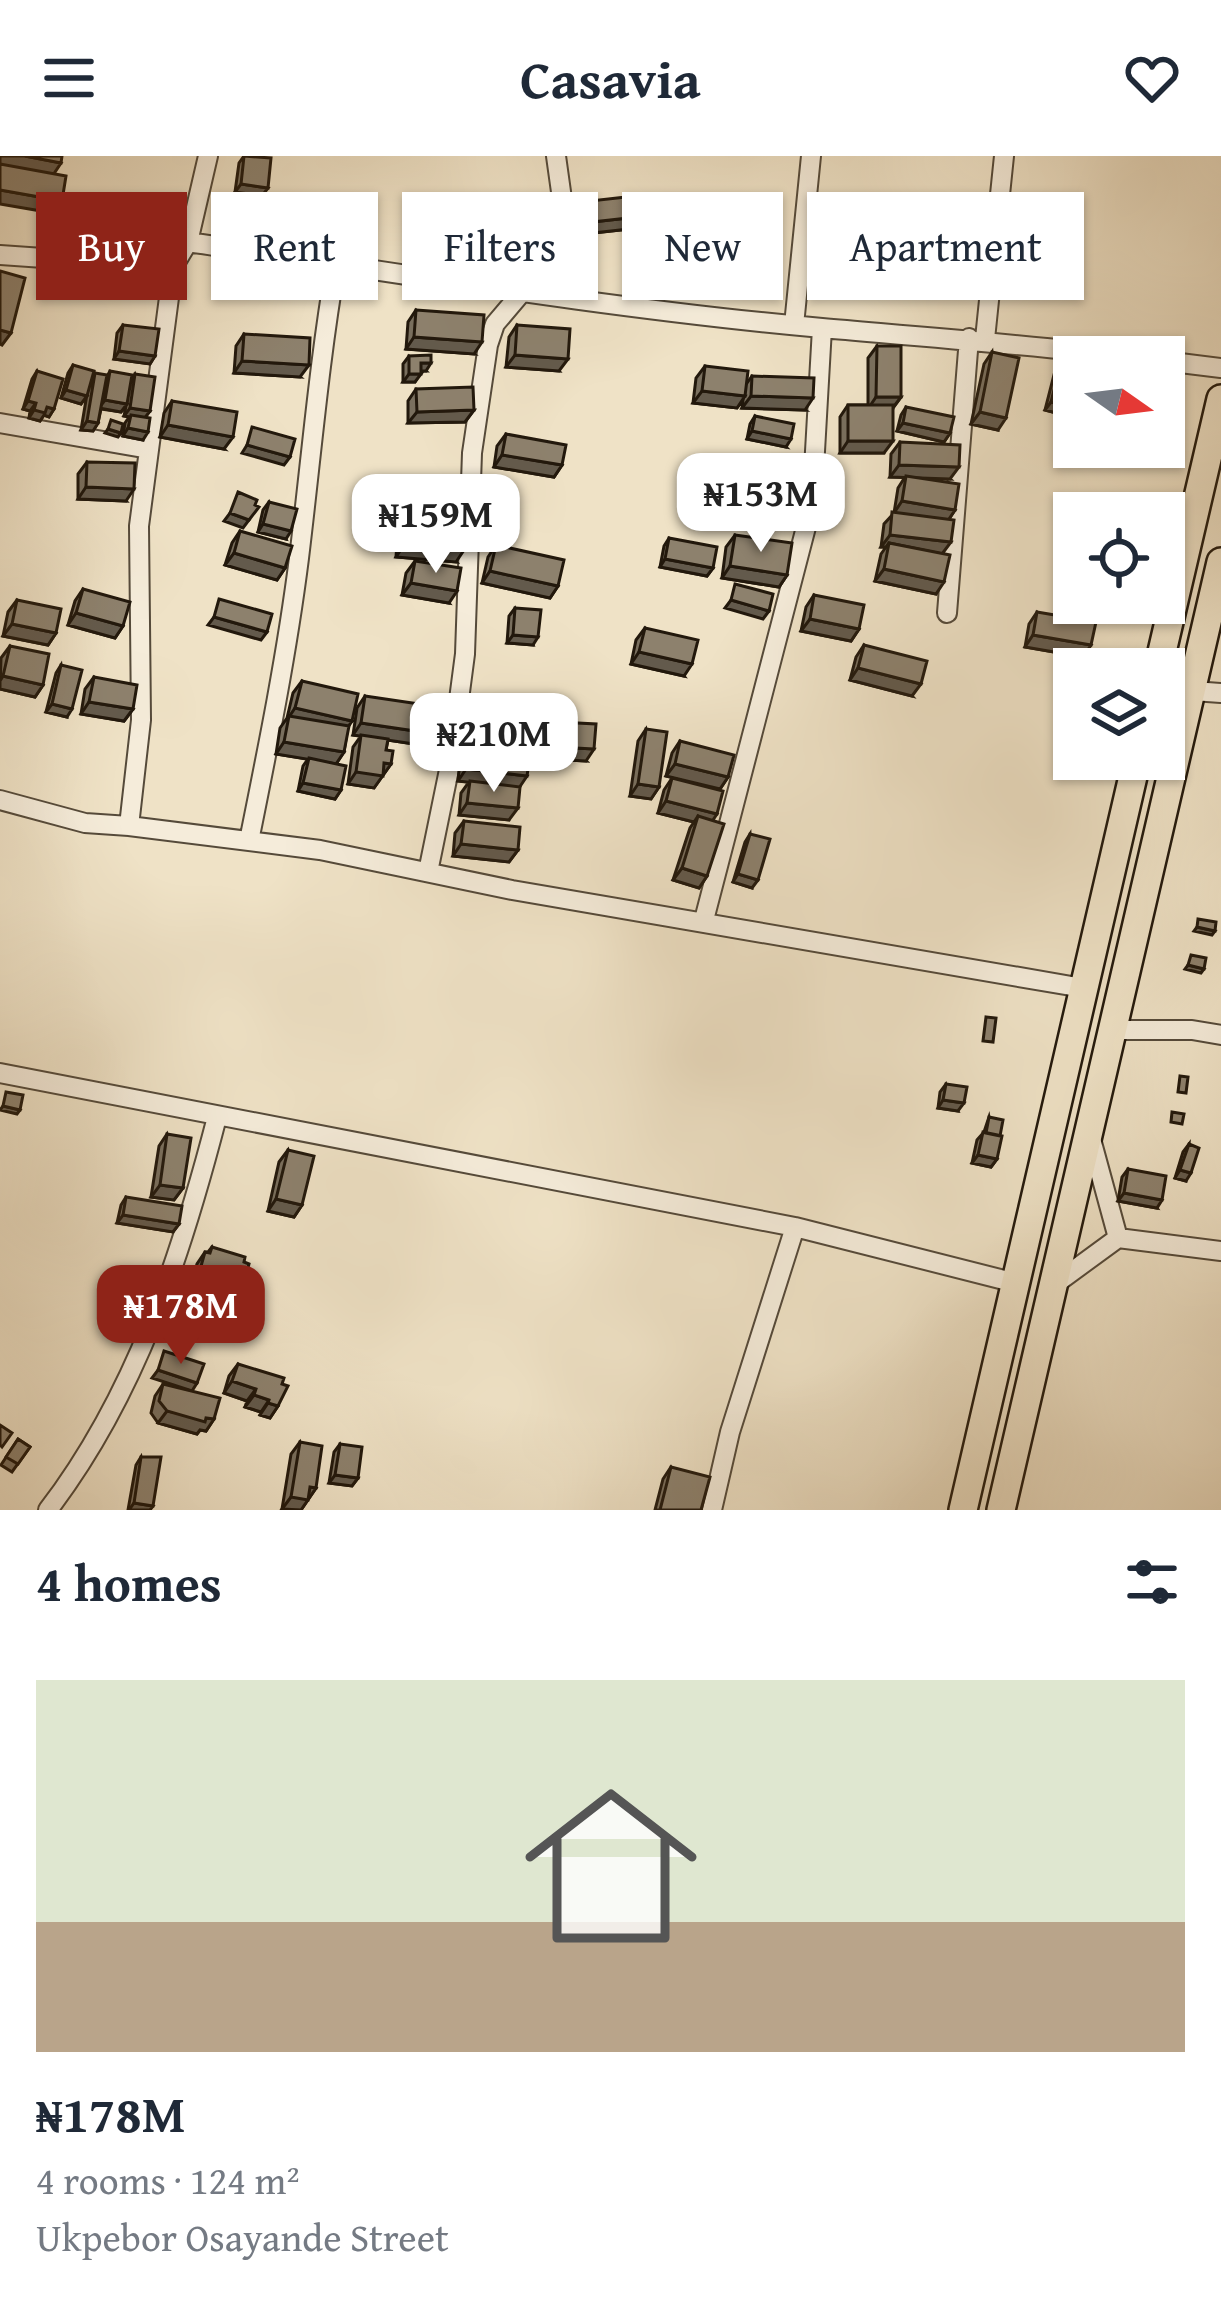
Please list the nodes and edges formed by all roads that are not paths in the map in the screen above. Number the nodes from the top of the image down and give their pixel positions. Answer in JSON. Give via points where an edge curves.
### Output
{"nodes":[{"id":1,"x":208,"y":156,"type":"edge"},
{"id":2,"x":556,"y":156,"type":"edge"},
{"id":3,"x":811,"y":156,"type":"edge"},
{"id":4,"x":1004,"y":156,"type":"edge"},
{"id":5,"x":561,"y":192,"type":"edge"},
{"id":6,"x":188,"y":242,"type":"joint"},
{"id":7,"x":211,"y":245,"type":"edge"},
{"id":8,"x":0,"y":255,"type":"edge"},
{"id":9,"x":36,"y":257,"type":"edge"},
{"id":10,"x":169,"y":300,"type":"edge"},
{"id":11,"x":330,"y":300,"type":"edge"},
{"id":12,"x":515,"y":300,"type":"edge"},
{"id":13,"x":584,"y":300,"type":"edge"},
{"id":14,"x":794,"y":325,"type":"junction"},
{"id":15,"x":822,"y":328,"type":"junction"},
{"id":16,"x":977,"y":339,"type":"junction"},
{"id":17,"x":1053,"y":348,"type":"edge"},
{"id":18,"x":1185,"y":364,"type":"edge"},
{"id":19,"x":1221,"y":368,"type":"edge"},
{"id":20,"x":1221,"y":398,"type":"edge"},
{"id":21,"x":0,"y":423,"type":"edge"},
{"id":22,"x":149,"y":449,"type":"junction"},
{"id":23,"x":1220,"y":572,"type":"edge"},
{"id":24,"x":947,"y":614,"type":"dead end"},
{"id":25,"x":1163,"y":648,"type":"edge"},
{"id":26,"x":1207,"y":692,"type":"edge"},
{"id":27,"x":1132,"y":780,"type":"edge"},
{"id":28,"x":0,"y":800,"type":"edge"},
{"id":29,"x":129,"y":826,"type":"junction"},
{"id":30,"x":249,"y":841,"type":"junction"},
{"id":31,"x":428,"y":872,"type":"junction"},
{"id":32,"x":704,"y":920,"type":"junction"},
{"id":33,"x":1083,"y":988,"type":"junction"},
{"id":34,"x":1113,"y":1030,"type":"junction"},
{"id":35,"x":1221,"y":1035,"type":"edge"},
{"id":36,"x":0,"y":1073,"type":"edge"},
{"id":37,"x":217,"y":1117,"type":"junction"},
{"id":38,"x":1090,"y":1134,"type":"junction"},
{"id":39,"x":795,"y":1227,"type":"junction"},
{"id":40,"x":1118,"y":1238,"type":"junction"},
{"id":41,"x":1221,"y":1251,"type":"edge"},
{"id":42,"x":1016,"y":1283,"type":"junction"},
{"id":43,"x":1051,"y":1287,"type":"junction"},
{"id":44,"x":48,"y":1510,"type":"edge"},
{"id":45,"x":712,"y":1510,"type":"edge"},
{"id":46,"x":963,"y":1510,"type":"edge"},
{"id":47,"x":1000,"y":1510,"type":"edge"}],
"edges":[{"from":1,"to":6,"type":"street"},
{"from":2,"to":5,"type":"street"},
{"from":3,"to":14,"type":"street"},
{"from":4,"to":16,"type":"street"},
{"from":6,"to":7,"type":"street"},
{"from":8,"to":9,"type":"street"},
{"from":10,"to":22,"type":"street"},
{"from":11,"to":30,"type":"street","via":[[290,620]]},
{"from":12,"to":31,"type":"street","via":[[488,345],[472,453],[465,654]]},
{"from":13,"to":14,"type":"street"},
{"from":14,"to":15,"type":"street"},
{"from":15,"to":16,"type":"street"},
{"from":15,"to":32,"type":"street","via":[[812,504]]},
{"from":16,"to":17,"type":"street"},
{"from":16,"to":24,"type":"street"},
{"from":18,"to":19,"type":"street"},
{"from":20,"to":25,"type":"highway"},
{"from":21,"to":22,"type":"street"},
{"from":22,"to":29,"type":"street","via":[[139,526],[141,720]]},
{"from":23,"to":26,"type":"highway"},
{"from":26,"to":34,"type":"highway"},
{"from":27,"to":33,"type":"highway"},
{"from":28,"to":29,"type":"street"},
{"from":29,"to":30,"type":"street"},
{"from":30,"to":31,"type":"street"},
{"from":31,"to":32,"type":"street"},
{"from":32,"to":33,"type":"street"},
{"from":33,"to":42,"type":"highway"},
{"from":34,"to":35,"type":"street"},
{"from":34,"to":38,"type":"highway"},
{"from":36,"to":37,"type":"street"},
{"from":37,"to":39,"type":"street"},
{"from":37,"to":44,"type":"street","via":[[158,1312],[88,1451]]},
{"from":38,"to":40,"type":"street"},
{"from":38,"to":43,"type":"highway"},
{"from":39,"to":42,"type":"street"},
{"from":39,"to":45,"type":"street"},
{"from":40,"to":41,"type":"street"},
{"from":40,"to":43,"type":"street"},
{"from":42,"to":46,"type":"highway"},
{"from":43,"to":47,"type":"highway"}]}
